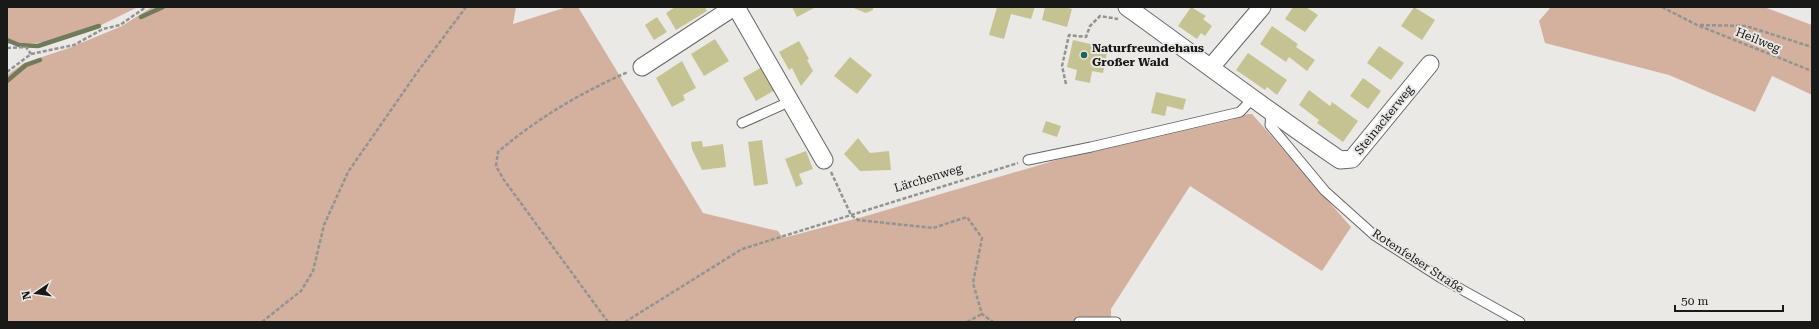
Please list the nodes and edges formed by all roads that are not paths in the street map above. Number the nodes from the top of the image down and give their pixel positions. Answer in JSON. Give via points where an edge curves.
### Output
{"nodes":[{"id":1,"x":735,"y":7,"type":"edge"},
{"id":2,"x":1262,"y":7,"type":"edge"},
{"id":3,"x":1124,"y":13,"type":"edge"},
{"id":4,"x":1430,"y":64,"type":"dead end"},
{"id":5,"x":642,"y":67,"type":"road end"},
{"id":6,"x":1211,"y":67,"type":"junction"},
{"id":7,"x":1252,"y":99,"type":"junction"},
{"id":8,"x":791,"y":101,"type":"junction"},
{"id":9,"x":1271,"y":113,"type":"junction"},
{"id":10,"x":742,"y":124,"type":"dead end"},
{"id":11,"x":824,"y":160,"type":"dead end"},
{"id":12,"x":1028,"y":160,"type":"road end"},
{"id":13,"x":1079,"y":322,"type":"edge"},
{"id":14,"x":1116,"y":322,"type":"edge"},
{"id":15,"x":1520,"y":322,"type":"edge"}],
"edges":[{"from":1,"to":5,"type":"street"},
{"from":1,"to":8,"type":"street"},
{"from":2,"to":6,"type":"street"},
{"from":3,"to":6,"type":"street"},
{"from":4,"to":9,"type":"street","name":"Steinackerweg","via":[[1352,159],[1340,160]]},
{"from":6,"to":7,"type":"street"},
{"from":7,"to":9,"type":"street","name":"Steinackerweg"},
{"from":7,"to":12,"type":"lane","via":[[1240,112]]},
{"from":8,"to":10,"type":"lane"},
{"from":8,"to":11,"type":"street"},
{"from":9,"to":15,"type":"lane","name":"Rotenfelser Straße","via":[[1270,125],[1285,143],[1325,190],[1374,235],[1441,278]]},
{"from":13,"to":14,"type":"lane"}]}
